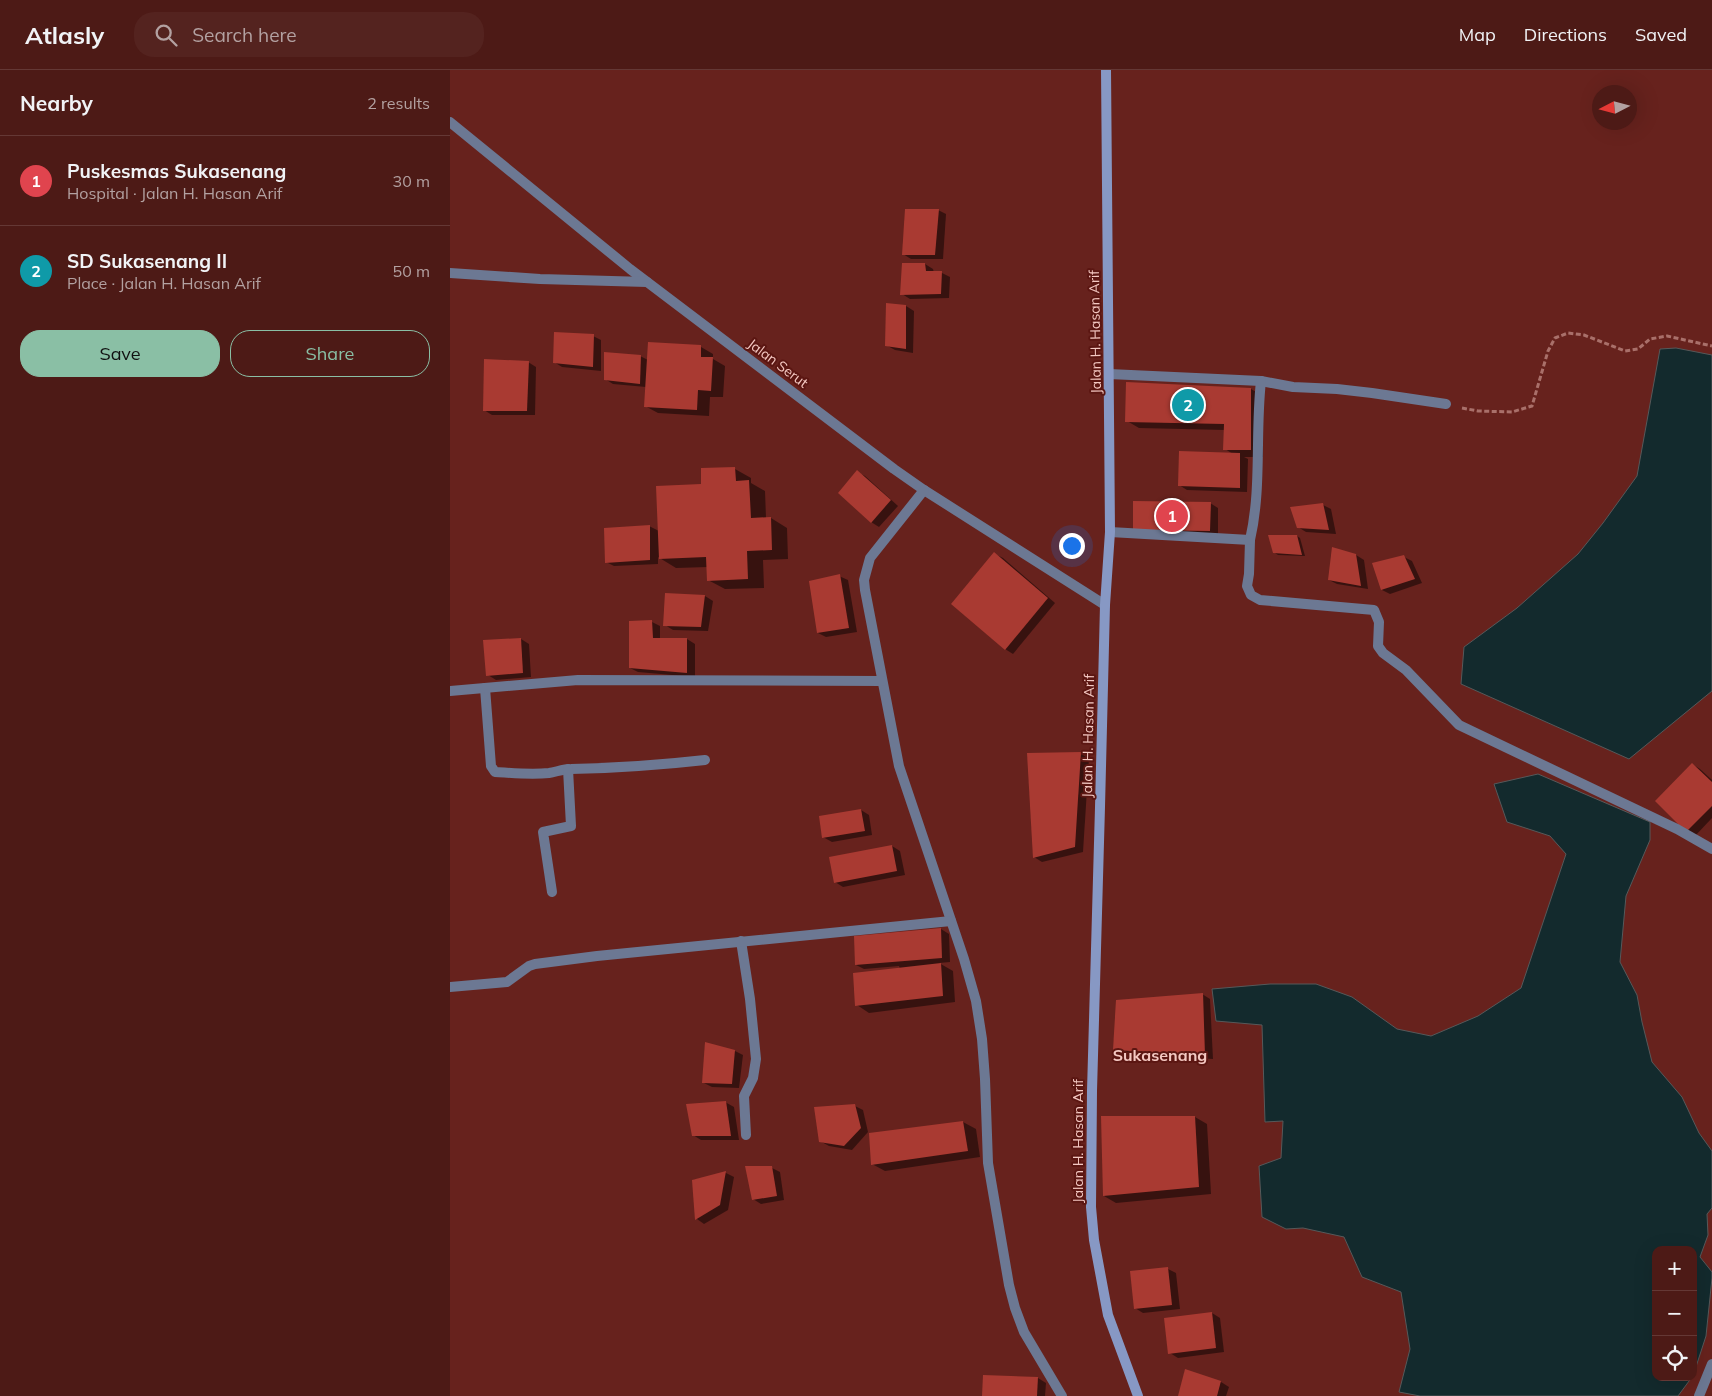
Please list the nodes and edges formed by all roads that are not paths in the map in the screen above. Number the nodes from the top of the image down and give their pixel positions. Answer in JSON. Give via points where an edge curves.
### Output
{"nodes":[{"id":1,"x":1106,"y":70,"type":"edge"},
{"id":2,"x":450,"y":122,"type":"edge"},
{"id":3,"x":450,"y":273,"type":"edge"},
{"id":4,"x":647,"y":282,"type":"junction"},
{"id":5,"x":1109,"y":374,"type":"junction"},
{"id":6,"x":1261,"y":381,"type":"junction"},
{"id":7,"x":1446,"y":404,"type":"road end"},
{"id":8,"x":924,"y":490,"type":"junction"},
{"id":9,"x":1110,"y":532,"type":"junction"},
{"id":10,"x":1250,"y":540,"type":"junction"},
{"id":11,"x":1105,"y":604,"type":"junction"},
{"id":12,"x":882,"y":681,"type":"junction"},
{"id":13,"x":485,"y":688,"type":"junction"},
{"id":14,"x":450,"y":691,"type":"edge"},
{"id":15,"x":705,"y":760,"type":"dead end"},
{"id":16,"x":568,"y":769,"type":"junction"},
{"id":17,"x":1712,"y":849,"type":"edge"},
{"id":18,"x":552,"y":892,"type":"dead end"},
{"id":19,"x":951,"y":921,"type":"junction"},
{"id":20,"x":741,"y":941,"type":"junction"},
{"id":21,"x":450,"y":987,"type":"edge"},
{"id":22,"x":746,"y":1135,"type":"dead end"},
{"id":23,"x":1712,"y":1364,"type":"edge"},
{"id":24,"x":1062,"y":1396,"type":"edge"},
{"id":25,"x":1138,"y":1396,"type":"edge"},
{"id":26,"x":1699,"y":1396,"type":"edge"}],
"edges":[{"from":1,"to":5,"type":"main road","name":"Jalan H. Hasan Arif"},
{"from":2,"to":4,"type":"street","name":"Jalan Serut"},
{"from":3,"to":4,"type":"street"},
{"from":4,"to":8,"type":"street","name":"Jalan Serut"},
{"from":5,"to":6,"type":"street"},
{"from":5,"to":9,"type":"main road","name":"Jalan H. Hasan Arif"},
{"from":6,"to":7,"type":"street"},
{"from":6,"to":10,"type":"street","via":[[1257,508]]},
{"from":8,"to":11,"type":"street","name":"Jalan Serut"},
{"from":8,"to":12,"type":"street","via":[[877,547],[866,569],[865,590]]},
{"from":9,"to":10,"type":"street"},
{"from":9,"to":11,"type":"main road","name":"Jalan H. Hasan Arif"},
{"from":10,"to":17,"type":"street","via":[[1247,586],[1251,594],[1260,600],[1374,610],[1379,622],[1378,646],[1383,653],[1406,670],[1459,725],[1677,829]]},
{"from":11,"to":25,"type":"main road","name":"Jalan H. Hasan Arif","via":[[1091,1207],[1108,1315]]},
{"from":12,"to":13,"type":"street","via":[[578,680]]},
{"from":12,"to":19,"type":"street","via":[[898,766]]},
{"from":13,"to":14,"type":"street"},
{"from":13,"to":16,"type":"street","via":[[491,766],[495,772],[548,773]]},
{"from":15,"to":16,"type":"street"},
{"from":16,"to":18,"type":"street","via":[[570,826],[543,832]]},
{"from":19,"to":20,"type":"street"},
{"from":19,"to":24,"type":"street","via":[[976,1001],[982,1039],[988,1163],[1008,1285],[1024,1332]]},
{"from":20,"to":21,"type":"street","via":[[535,964],[507,982]]},
{"from":20,"to":22,"type":"street","via":[[756,1059],[753,1078],[744,1096]]},
{"from":23,"to":26,"type":"street"}]}
